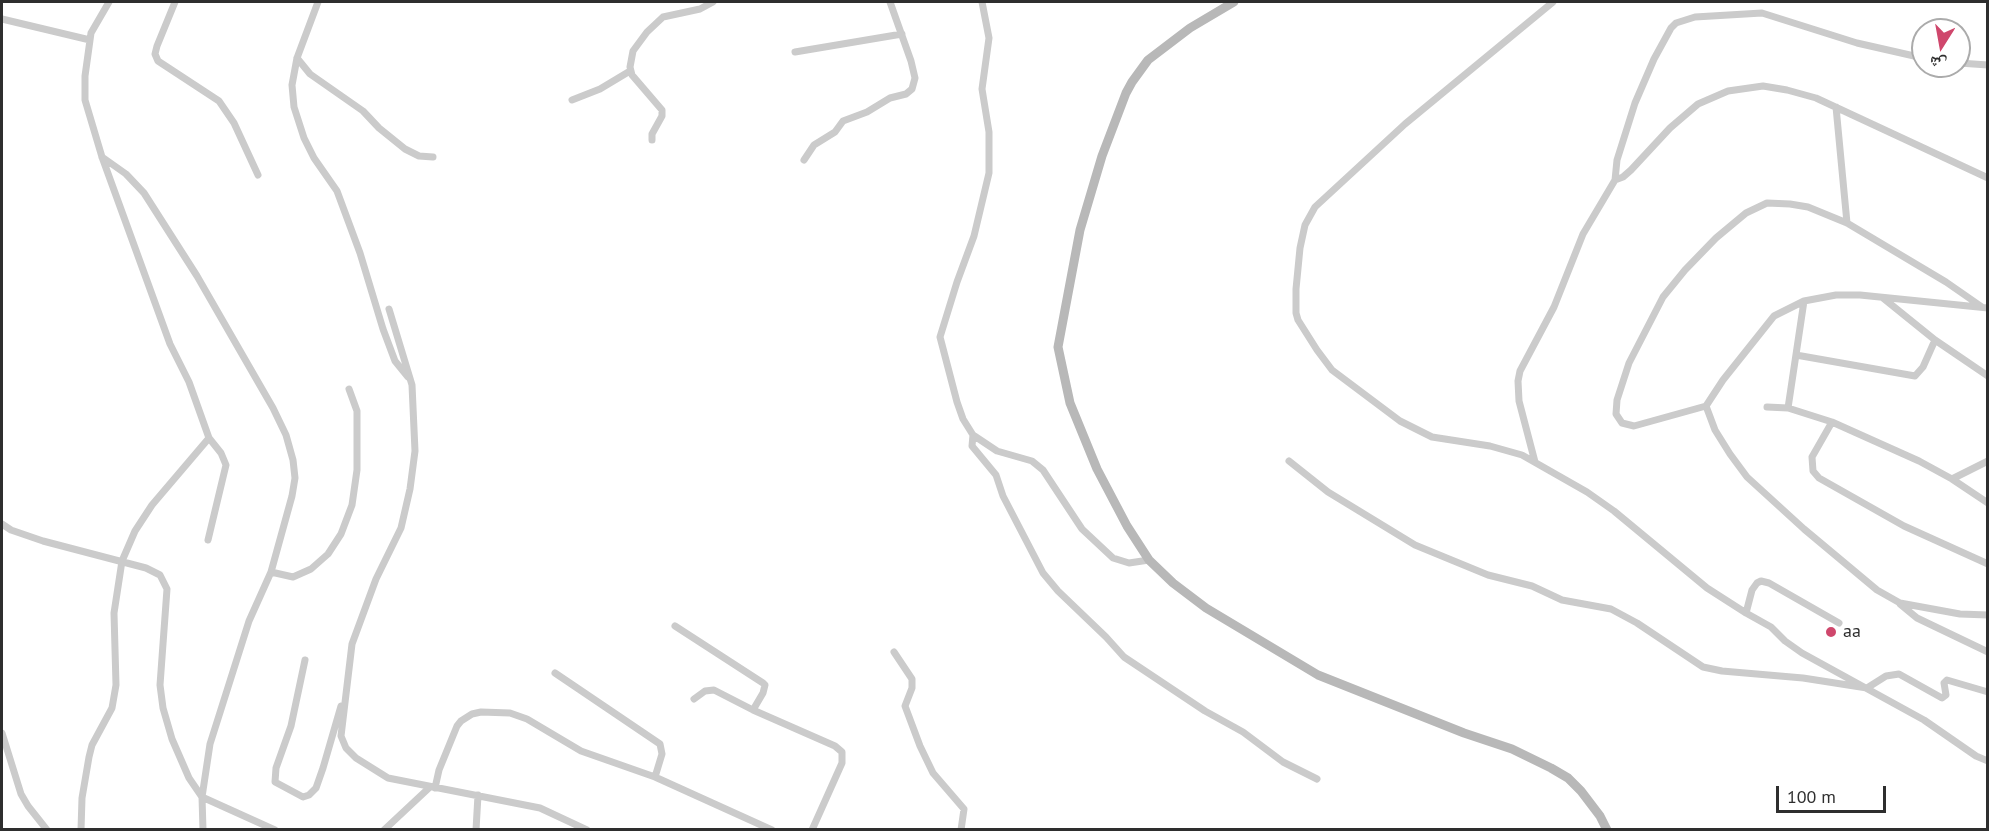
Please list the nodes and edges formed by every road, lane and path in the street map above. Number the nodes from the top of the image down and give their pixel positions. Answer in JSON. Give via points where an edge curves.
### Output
{"nodes":[{"id":1,"x":109,"y":2,"type":"edge"},
{"id":2,"x":175,"y":2,"type":"edge"},
{"id":3,"x":318,"y":2,"type":"edge"},
{"id":4,"x":713,"y":2,"type":"edge"},
{"id":5,"x":890,"y":2,"type":"edge"},
{"id":6,"x":982,"y":2,"type":"edge"},
{"id":7,"x":1234,"y":2,"type":"edge"},
{"id":8,"x":1553,"y":2,"type":"edge"},
{"id":9,"x":2,"y":19,"type":"edge"},
{"id":10,"x":902,"y":33,"type":"junction"},
{"id":11,"x":90,"y":40,"type":"junction"},
{"id":12,"x":795,"y":52,"type":"dead end"},
{"id":13,"x":1911,"y":55,"type":"edge"},
{"id":14,"x":297,"y":58,"type":"junction"},
{"id":15,"x":1971,"y":64,"type":"edge"},
{"id":16,"x":1988,"y":65,"type":"edge"},
{"id":17,"x":630,"y":71,"type":"junction"},
{"id":18,"x":572,"y":100,"type":"dead end"},
{"id":19,"x":1836,"y":107,"type":"junction"},
{"id":20,"x":652,"y":140,"type":"dead end"},
{"id":21,"x":102,"y":157,"type":"junction"},
{"id":22,"x":433,"y":157,"type":"dead end"},
{"id":23,"x":804,"y":160,"type":"dead end"},
{"id":24,"x":258,"y":175,"type":"dead end"},
{"id":25,"x":1988,"y":178,"type":"edge"},
{"id":26,"x":1615,"y":180,"type":"junction"},
{"id":27,"x":1847,"y":223,"type":"junction"},
{"id":28,"x":1883,"y":298,"type":"junction"},
{"id":29,"x":1804,"y":302,"type":"junction"},
{"id":30,"x":1985,"y":307,"type":"edge"},
{"id":31,"x":389,"y":309,"type":"dead end"},
{"id":32,"x":1935,"y":340,"type":"junction"},
{"id":33,"x":1796,"y":355,"type":"junction"},
{"id":34,"x":1988,"y":376,"type":"edge"},
{"id":35,"x":410,"y":379,"type":"junction"},
{"id":36,"x":349,"y":389,"type":"dead end"},
{"id":37,"x":1706,"y":406,"type":"junction"},
{"id":38,"x":1767,"y":407,"type":"dead end"},
{"id":39,"x":1788,"y":408,"type":"junction"},
{"id":40,"x":1832,"y":422,"type":"junction"},
{"id":41,"x":973,"y":435,"type":"junction"},
{"id":42,"x":208,"y":438,"type":"junction"},
{"id":43,"x":1288,"y":461,"type":"dead end"},
{"id":44,"x":1988,"y":461,"type":"edge"},
{"id":45,"x":1535,"y":462,"type":"junction"},
{"id":46,"x":1952,"y":479,"type":"junction"},
{"id":47,"x":1988,"y":502,"type":"edge"},
{"id":48,"x":2,"y":524,"type":"edge"},
{"id":49,"x":208,"y":540,"type":"dead end"},
{"id":50,"x":1149,"y":560,"type":"junction"},
{"id":51,"x":122,"y":561,"type":"junction"},
{"id":52,"x":1988,"y":564,"type":"edge"},
{"id":53,"x":271,"y":572,"type":"junction"},
{"id":54,"x":1896,"y":601,"type":"junction"},
{"id":55,"x":1746,"y":614,"type":"junction"},
{"id":56,"x":1988,"y":615,"type":"edge"},
{"id":57,"x":1839,"y":623,"type":"dead end"},
{"id":58,"x":675,"y":626,"type":"dead end"},
{"id":59,"x":894,"y":652,"type":"dead end"},
{"id":60,"x":1988,"y":652,"type":"edge"},
{"id":61,"x":305,"y":660,"type":"dead end"},
{"id":62,"x":555,"y":673,"type":"dead end"},
{"id":63,"x":1867,"y":688,"type":"junction"},
{"id":64,"x":1988,"y":692,"type":"edge"},
{"id":65,"x":345,"y":695,"type":"junction"},
{"id":66,"x":694,"y":699,"type":"dead end"},
{"id":67,"x":753,"y":710,"type":"junction"},
{"id":68,"x":2,"y":733,"type":"edge"},
{"id":69,"x":1988,"y":761,"type":"edge"},
{"id":70,"x":655,"y":777,"type":"junction"},
{"id":71,"x":1317,"y":779,"type":"dead end"},
{"id":72,"x":432,"y":787,"type":"junction"},
{"id":73,"x":478,"y":795,"type":"junction"},
{"id":74,"x":202,"y":797,"type":"junction"},
{"id":75,"x":47,"y":830,"type":"edge"},
{"id":76,"x":81,"y":830,"type":"edge"},
{"id":77,"x":203,"y":830,"type":"edge"},
{"id":78,"x":275,"y":830,"type":"edge"},
{"id":79,"x":384,"y":830,"type":"edge"},
{"id":80,"x":476,"y":830,"type":"edge"},
{"id":81,"x":587,"y":830,"type":"edge"},
{"id":82,"x":772,"y":830,"type":"edge"},
{"id":83,"x":812,"y":830,"type":"edge"},
{"id":84,"x":961,"y":830,"type":"edge"},
{"id":85,"x":1607,"y":830,"type":"edge"}],
"edges":[{"from":1,"to":11,"type":"street"},
{"from":2,"to":24,"type":"street","via":[[157,46],[158,61],[219,101],[234,123]]},
{"from":3,"to":14,"type":"street"},
{"from":4,"to":17,"type":"street","via":[[656,22],[633,51]]},
{"from":5,"to":10,"type":"street"},
{"from":6,"to":41,"type":"street","via":[[989,31],[982,89],[989,132],[989,173],[974,236],[940,337],[960,413]]},
{"from":7,"to":50,"type":"main road","via":[[1157,52],[1132,82],[1101,156],[1080,230],[1058,347],[1070,403],[1097,469]]},
{"from":8,"to":45,"type":"street","via":[[1405,124],[1315,207],[1302,234],[1296,290],[1297,317],[1324,360],[1390,414],[1423,434],[1490,446]]},
{"from":9,"to":11,"type":"street"},
{"from":10,"to":12,"type":"street"},
{"from":10,"to":23,"type":"street","via":[[915,78],[912,89],[843,122],[814,145]]},
{"from":11,"to":21,"type":"street","via":[[85,100]]},
{"from":13,"to":26,"type":"street","via":[[1762,13],[1706,15],[1684,20],[1671,28],[1642,85],[1617,160]]},
{"from":14,"to":22,"type":"street","via":[[310,74],[363,111],[405,149]]},
{"from":14,"to":35,"type":"street","via":[[292,85],[304,138],[337,191],[395,361]]},
{"from":15,"to":16,"type":"street"},
{"from":17,"to":18,"type":"street"},
{"from":17,"to":20,"type":"street","via":[[662,110]]},
{"from":19,"to":25,"type":"street"},
{"from":19,"to":26,"type":"street","via":[[1773,87],[1728,91],[1698,104],[1631,170]]},
{"from":19,"to":27,"type":"street"},
{"from":21,"to":42,"type":"street"},
{"from":21,"to":53,"type":"street","via":[[115,164],[144,193],[197,276],[286,435],[295,478]]},
{"from":26,"to":45,"type":"street","via":[[1583,234],[1554,307],[1520,371],[1519,401]]},
{"from":27,"to":30,"type":"street"},
{"from":27,"to":37,"type":"street","via":[[1808,207],[1767,203],[1730,225],[1675,282],[1632,357],[1616,414],[1622,423],[1634,426]]},
{"from":28,"to":29,"type":"street","via":[[1836,295]]},
{"from":28,"to":30,"type":"street"},
{"from":28,"to":32,"type":"street"},
{"from":29,"to":33,"type":"street"},
{"from":29,"to":37,"type":"street","via":[[1774,316]]},
{"from":31,"to":35,"type":"street"},
{"from":32,"to":33,"type":"street","via":[[1915,376]]},
{"from":32,"to":34,"type":"street"},
{"from":33,"to":39,"type":"street"},
{"from":35,"to":65,"type":"street","via":[[415,451],[410,489],[401,528],[376,579],[352,644]]},
{"from":36,"to":53,"type":"street","via":[[357,411],[357,470],[352,505],[341,534],[328,554],[311,568],[293,577]]},
{"from":37,"to":54,"type":"street","via":[[1715,430],[1747,477],[1843,562]]},
{"from":38,"to":39,"type":"street"},
{"from":39,"to":40,"type":"street"},
{"from":40,"to":46,"type":"street"},
{"from":40,"to":52,"type":"street","via":[[1812,457],[1817,476],[1904,526]]},
{"from":41,"to":50,"type":"street","via":[[997,450],[1025,457],[1039,466],[1082,529],[1113,558],[1129,563]]},
{"from":41,"to":71,"type":"street","via":[[972,446],[996,475],[1002,496],[1043,573],[1058,591],[1124,657],[1243,732],[1278,759]]},
{"from":42,"to":49,"type":"street","via":[[226,465]]},
{"from":42,"to":51,"type":"street","via":[[152,505]]},
{"from":43,"to":63,"type":"street","via":[[1336,498],[1415,545],[1562,600],[1611,609],[1702,667]]},
{"from":44,"to":46,"type":"street"},
{"from":45,"to":55,"type":"street","via":[[1614,511],[1707,588]]},
{"from":46,"to":47,"type":"street"},
{"from":48,"to":51,"type":"street","via":[[43,541]]},
{"from":50,"to":85,"type":"main road","via":[[1206,608],[1318,675],[1512,749],[1568,778]]},
{"from":51,"to":74,"type":"street","via":[[160,575],[167,589],[160,686],[172,740]]},
{"from":51,"to":76,"type":"street","via":[[114,613],[116,685],[111,708],[89,757]]},
{"from":53,"to":74,"type":"street","via":[[249,621],[210,744]]},
{"from":54,"to":56,"type":"street","via":[[1960,614]]},
{"from":54,"to":60,"type":"street","via":[[1917,618]]},
{"from":55,"to":57,"type":"street","via":[[1754,586],[1764,581]]},
{"from":55,"to":63,"type":"street","via":[[1771,627],[1802,653]]},
{"from":58,"to":67,"type":"street","via":[[763,683],[765,690]]},
{"from":59,"to":84,"type":"street","via":[[912,679],[905,706],[920,746],[933,773],[964,809]]},
{"from":61,"to":65,"type":"street","via":[[275,782],[303,796],[316,788]]},
{"from":62,"to":70,"type":"street","via":[[660,744],[662,754]]},
{"from":63,"to":64,"type":"street","via":[[1894,673],[1943,698],[1947,680]]},
{"from":63,"to":69,"type":"street"},
{"from":65,"to":72,"type":"street","via":[[341,736],[346,748],[388,778]]},
{"from":66,"to":67,"type":"street","via":[[714,690]]},
{"from":67,"to":83,"type":"street","via":[[842,752],[842,763]]},
{"from":68,"to":75,"type":"street","via":[[21,794]]},
{"from":70,"to":72,"type":"street","via":[[581,751],[517,715],[481,712],[466,716],[457,726]]},
{"from":70,"to":82,"type":"street"},
{"from":72,"to":73,"type":"street"},
{"from":72,"to":79,"type":"street"},
{"from":73,"to":80,"type":"street"},
{"from":73,"to":81,"type":"street","via":[[540,808]]},
{"from":74,"to":77,"type":"street"},
{"from":74,"to":78,"type":"street"}]}
